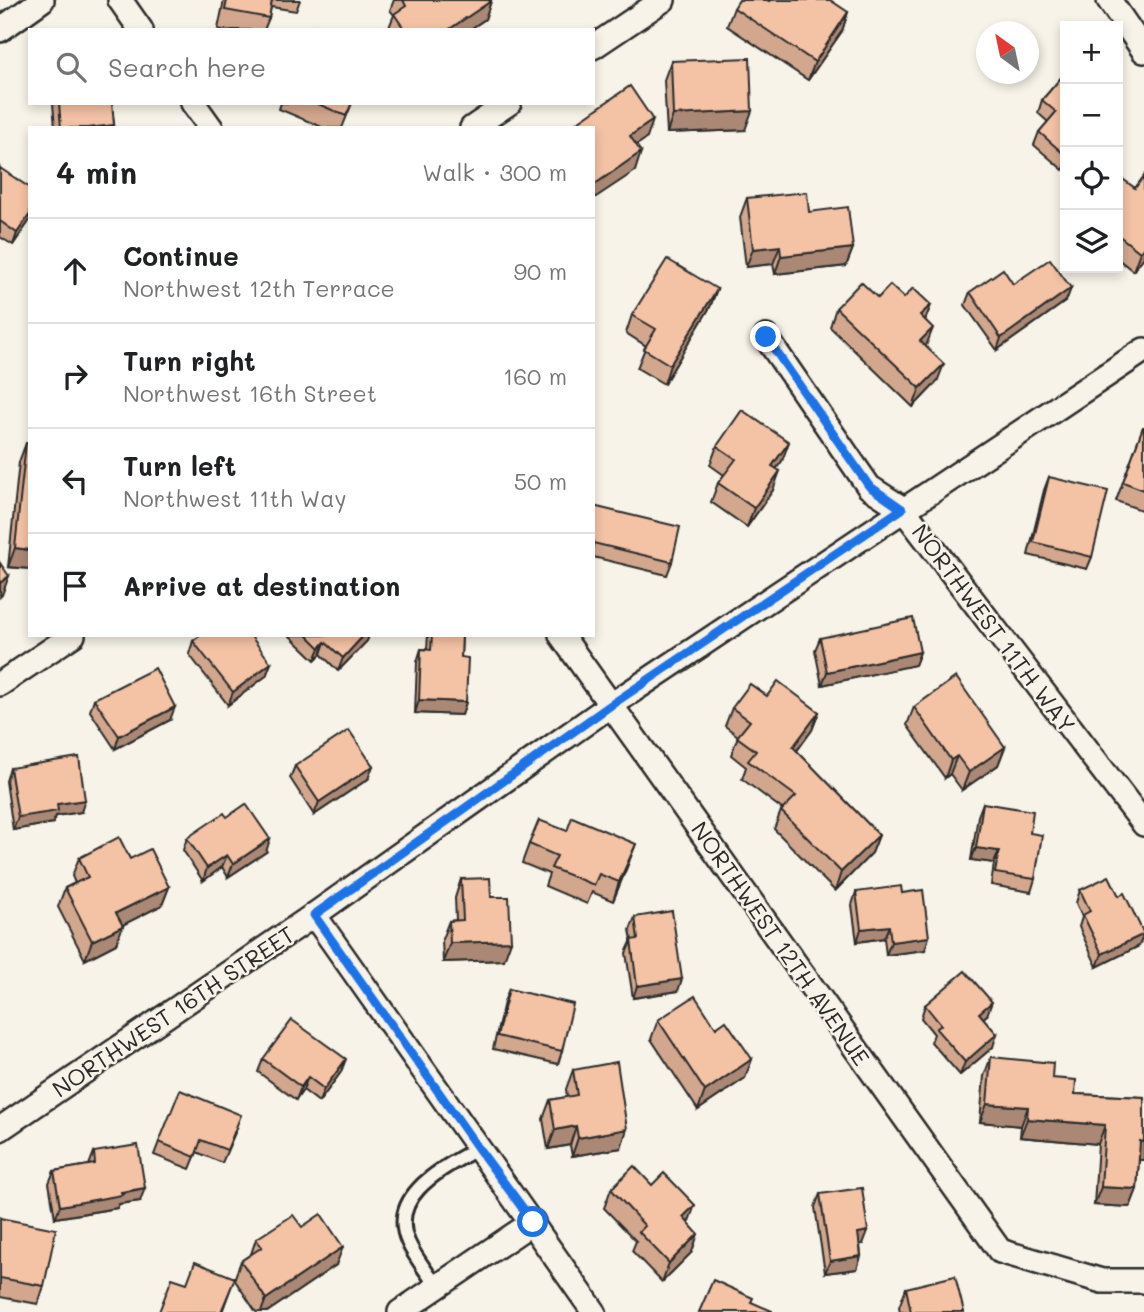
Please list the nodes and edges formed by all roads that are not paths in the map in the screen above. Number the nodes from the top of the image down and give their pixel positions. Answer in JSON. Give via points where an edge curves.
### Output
{"nodes":[{"id":1,"x":42,"y":0,"type":"edge"},
{"id":2,"x":120,"y":0,"type":"edge"},
{"id":3,"x":663,"y":0,"type":"edge"},
{"id":4,"x":1109,"y":0,"type":"edge"},
{"id":5,"x":140,"y":28,"type":"edge"},
{"id":6,"x":0,"y":30,"type":"edge"},
{"id":7,"x":595,"y":46,"type":"edge"},
{"id":8,"x":1144,"y":51,"type":"edge"},
{"id":9,"x":194,"y":105,"type":"edge"},
{"id":10,"x":506,"y":105,"type":"edge"},
{"id":11,"x":210,"y":126,"type":"edge"},
{"id":12,"x":475,"y":126,"type":"edge"},
{"id":13,"x":766,"y":337,"type":"dead end"},
{"id":14,"x":1144,"y":350,"type":"edge"},
{"id":15,"x":902,"y":509,"type":"junction"},
{"id":16,"x":71,"y":637,"type":"edge"},
{"id":17,"x":562,"y":637,"type":"edge"},
{"id":18,"x":0,"y":684,"type":"edge"},
{"id":19,"x":611,"y":705,"type":"junction"},
{"id":20,"x":1144,"y":824,"type":"edge"},
{"id":21,"x":314,"y":915,"type":"junction"},
{"id":22,"x":0,"y":1129,"type":"edge"},
{"id":23,"x":478,"y":1148,"type":"junction"},
{"id":24,"x":533,"y":1222,"type":"junction"},
{"id":25,"x":1144,"y":1281,"type":"edge"},
{"id":26,"x":437,"y":1287,"type":"junction"},
{"id":27,"x":400,"y":1312,"type":"edge"},
{"id":28,"x":594,"y":1312,"type":"edge"}],
"edges":[{"from":1,"to":6,"type":"street"},
{"from":2,"to":5,"type":"street"},
{"from":3,"to":7,"type":"street"},
{"from":4,"to":8,"type":"street"},
{"from":9,"to":11,"type":"street"},
{"from":10,"to":12,"type":"street"},
{"from":13,"to":15,"type":"street","name":"NORTHWEST 11TH WAY","via":[[869,486]]},
{"from":14,"to":15,"type":"street","name":"NORTHWEST 16TH STREET"},
{"from":15,"to":19,"type":"street","name":"NORTHWEST 16TH STREET"},
{"from":15,"to":20,"type":"street","name":"NORTHWEST 11TH WAY"},
{"from":16,"to":18,"type":"street"},
{"from":17,"to":19,"type":"street","name":"NORTHWEST 12TH AVENUE"},
{"from":19,"to":21,"type":"street","name":"NORTHWEST 16TH STREET"},
{"from":19,"to":25,"type":"street","name":"NORTHWEST 12TH AVENUE","via":[[1000,1251],[1102,1281]]},
{"from":21,"to":22,"type":"street","name":"NORTHWEST 16TH STREET"},
{"from":21,"to":23,"type":"street"},
{"from":23,"to":24,"type":"street"},
{"from":23,"to":26,"type":"lane","via":[[429,1178],[406,1208],[408,1241]]},
{"from":24,"to":26,"type":"street"},
{"from":24,"to":28,"type":"street"},
{"from":26,"to":27,"type":"street"}]}
